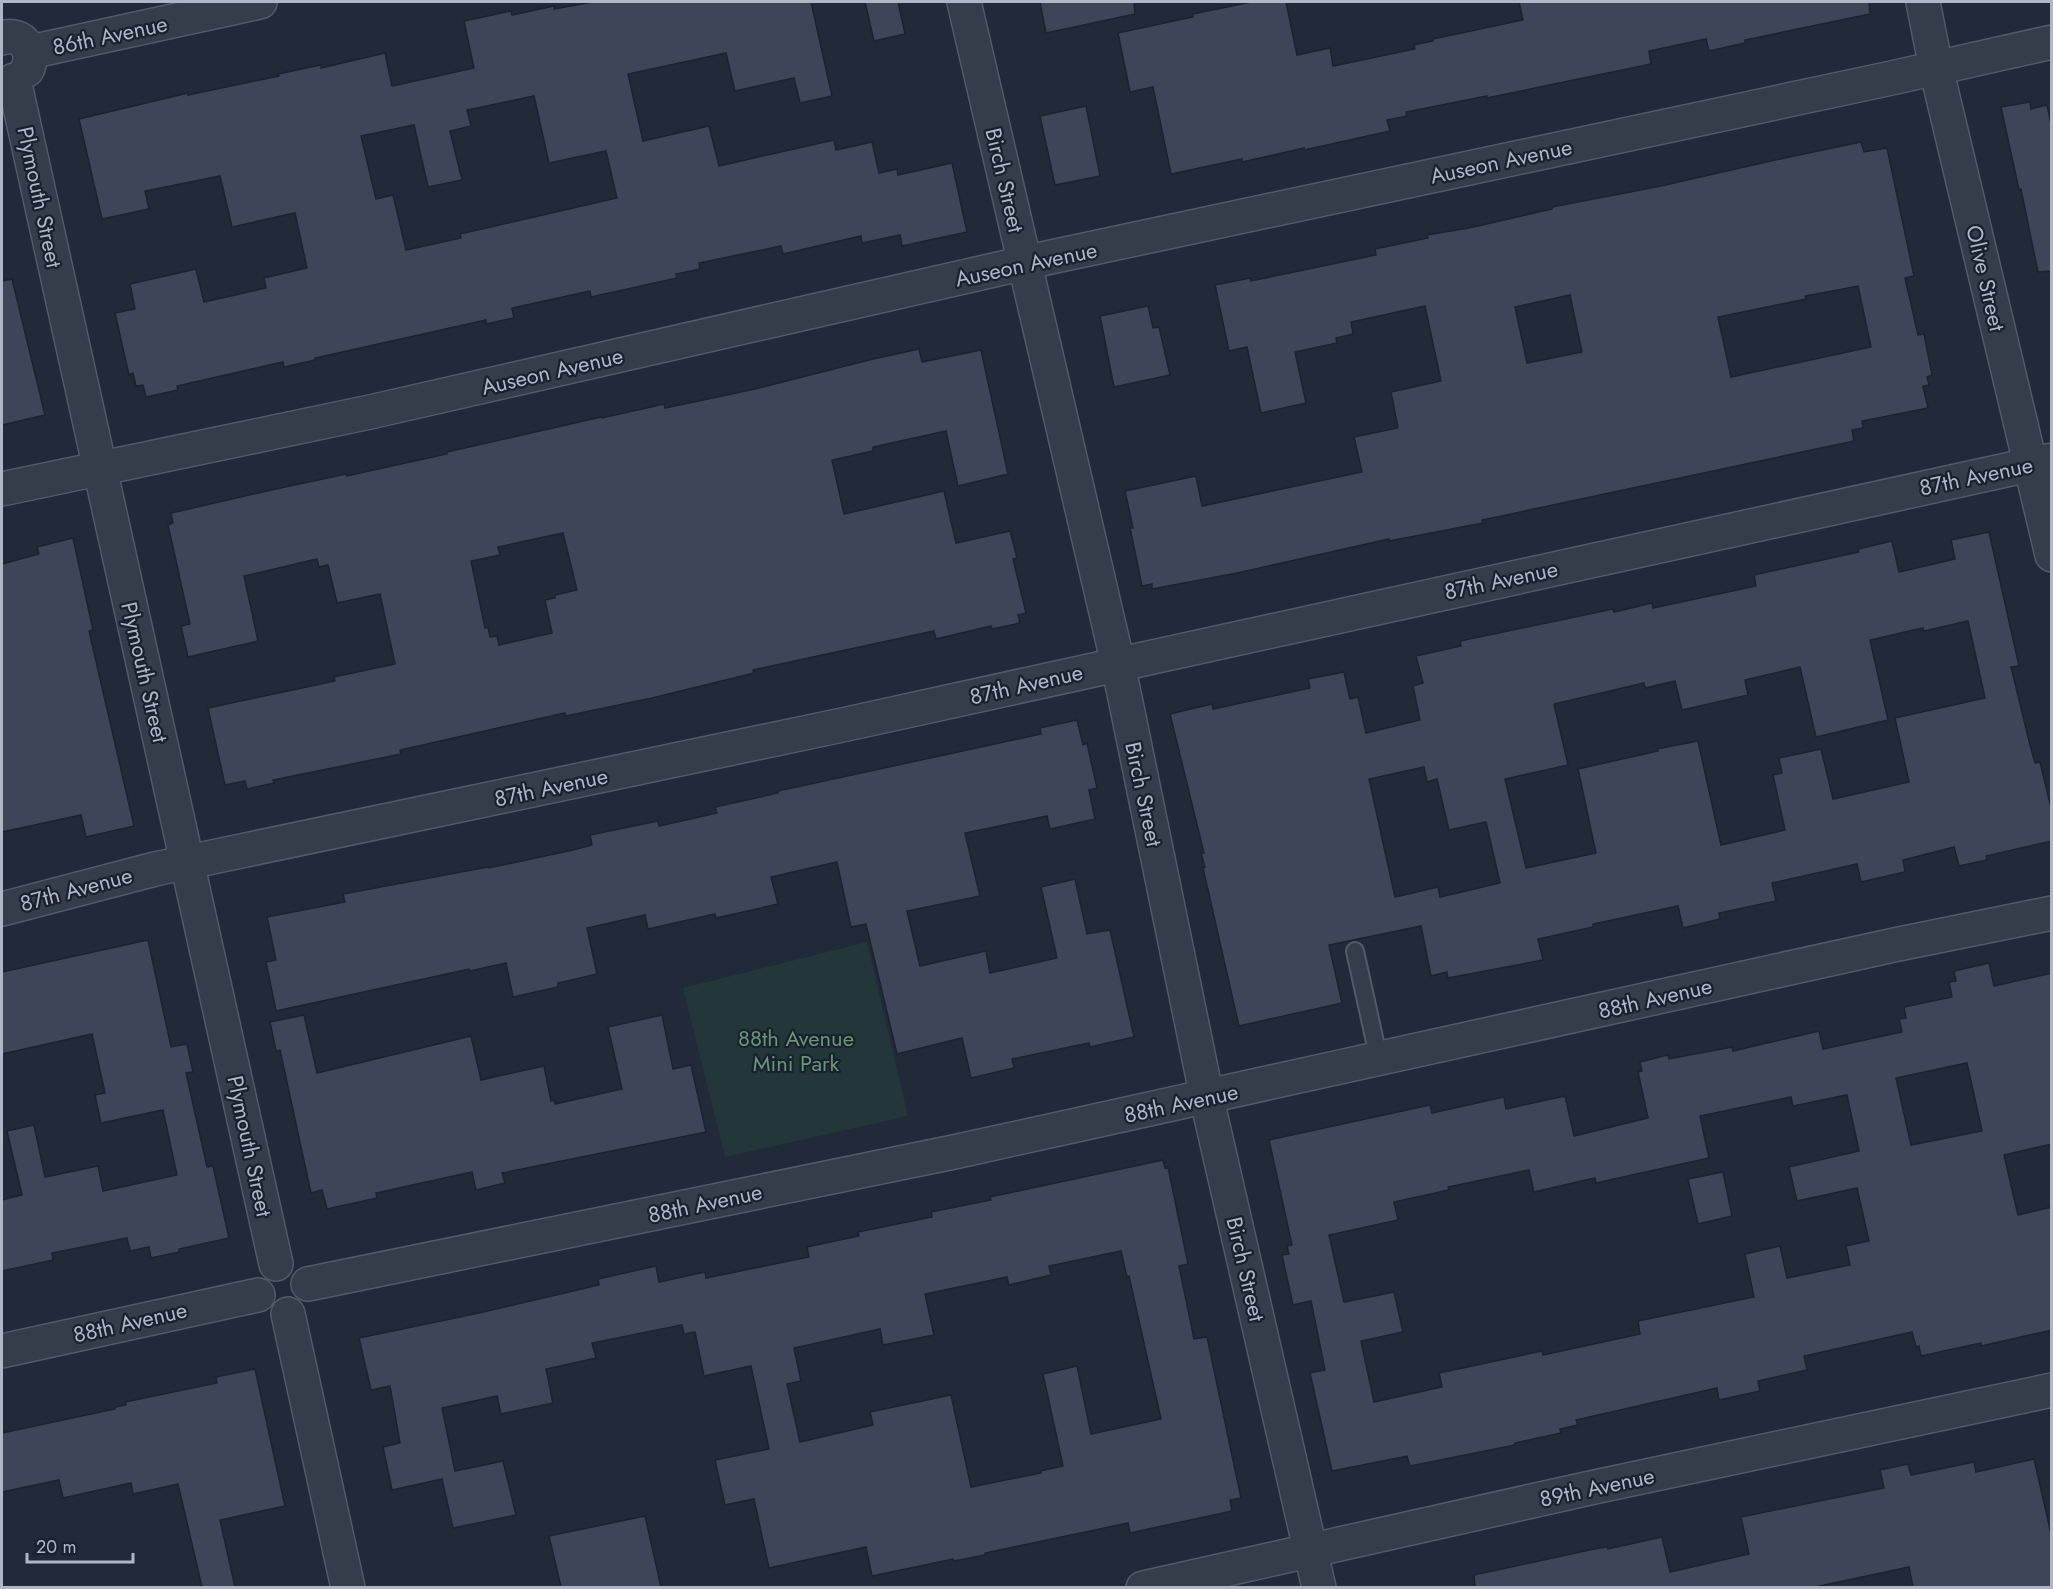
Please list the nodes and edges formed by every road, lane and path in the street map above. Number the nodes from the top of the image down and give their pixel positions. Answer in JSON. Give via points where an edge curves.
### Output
{"nodes":[{"id":1,"x":260,"y":2,"type":"edge"},
{"id":2,"x":964,"y":2,"type":"edge"},
{"id":3,"x":1923,"y":2,"type":"edge"},
{"id":4,"x":9,"y":37,"type":"edge"},
{"id":5,"x":2052,"y":42,"type":"edge"},
{"id":6,"x":1936,"y":68,"type":"junction"},
{"id":7,"x":8,"y":79,"type":"edge"},
{"id":8,"x":1024,"y":264,"type":"junction"},
{"id":9,"x":2041,"y":462,"type":"edge"},
{"id":10,"x":100,"y":468,"type":"junction"},
{"id":11,"x":2,"y":489,"type":"edge"},
{"id":12,"x":2052,"y":555,"type":"edge"},
{"id":13,"x":1118,"y":664,"type":"junction"},
{"id":14,"x":188,"y":862,"type":"junction"},
{"id":15,"x":2,"y":909,"type":"edge"},
{"id":16,"x":2052,"y":913,"type":"edge"},
{"id":17,"x":1355,"y":951,"type":"dead end"},
{"id":18,"x":1378,"y":1060,"type":"junction"},
{"id":19,"x":1207,"y":1097,"type":"junction"},
{"id":20,"x":276,"y":1264,"type":"junction"},
{"id":21,"x":308,"y":1284,"type":"junction"},
{"id":22,"x":258,"y":1294,"type":"junction"},
{"id":23,"x":288,"y":1314,"type":"junction"},
{"id":24,"x":2,"y":1351,"type":"edge"},
{"id":25,"x":2052,"y":1390,"type":"edge"},
{"id":26,"x":1311,"y":1550,"type":"junction"},
{"id":27,"x":348,"y":1587,"type":"edge"},
{"id":28,"x":1143,"y":1587,"type":"edge"},
{"id":29,"x":1319,"y":1587,"type":"edge"}],
"edges":[{"from":1,"to":4,"type":"street","name":"86th Avenue"},
{"from":2,"to":8,"type":"street","name":"Birch Street"},
{"from":3,"to":6,"type":"street","name":"Olive Street"},
{"from":4,"to":7,"type":"street","via":[[31,61],[22,76]]},
{"from":5,"to":6,"type":"street","name":"Auseon Avenue"},
{"from":6,"to":8,"type":"street","name":"Auseon Avenue"},
{"from":6,"to":9,"type":"street","name":"Olive Street"},
{"from":7,"to":10,"type":"street","name":"Plymouth Street"},
{"from":8,"to":10,"type":"street","name":"Auseon Avenue","via":[[370,412]]},
{"from":8,"to":13,"type":"street","name":"Birch Street"},
{"from":9,"to":12,"type":"street","name":"Olive Street"},
{"from":9,"to":13,"type":"street","name":"87th Avenue"},
{"from":10,"to":11,"type":"street","name":"Auseon Avenue"},
{"from":10,"to":14,"type":"street","name":"Plymouth Street"},
{"from":13,"to":14,"type":"street","name":"87th Avenue"},
{"from":13,"to":19,"type":"street","name":"Birch Street"},
{"from":14,"to":15,"type":"street","name":"87th Avenue"},
{"from":14,"to":20,"type":"street","name":"Plymouth Street"},
{"from":16,"to":18,"type":"street","name":"88th Avenue"},
{"from":17,"to":18,"type":"lane"},
{"from":18,"to":19,"type":"street","name":"88th Avenue"},
{"from":19,"to":21,"type":"street","name":"88th Avenue"},
{"from":19,"to":26,"type":"street","name":"Birch Street"},
{"from":20,"to":21,"type":"street","via":[[296,1267]]},
{"from":20,"to":22,"type":"street","via":[[261,1276]]},
{"from":21,"to":23,"type":"street","via":[[304,1303]]},
{"from":22,"to":23,"type":"street","via":[[268,1310]]},
{"from":22,"to":24,"type":"street","name":"88th Avenue"},
{"from":23,"to":27,"type":"street"},
{"from":25,"to":26,"type":"street","name":"89th Avenue"},
{"from":26,"to":28,"type":"street","name":"89th Avenue"},
{"from":26,"to":29,"type":"street","name":"Birch Street"}]}
